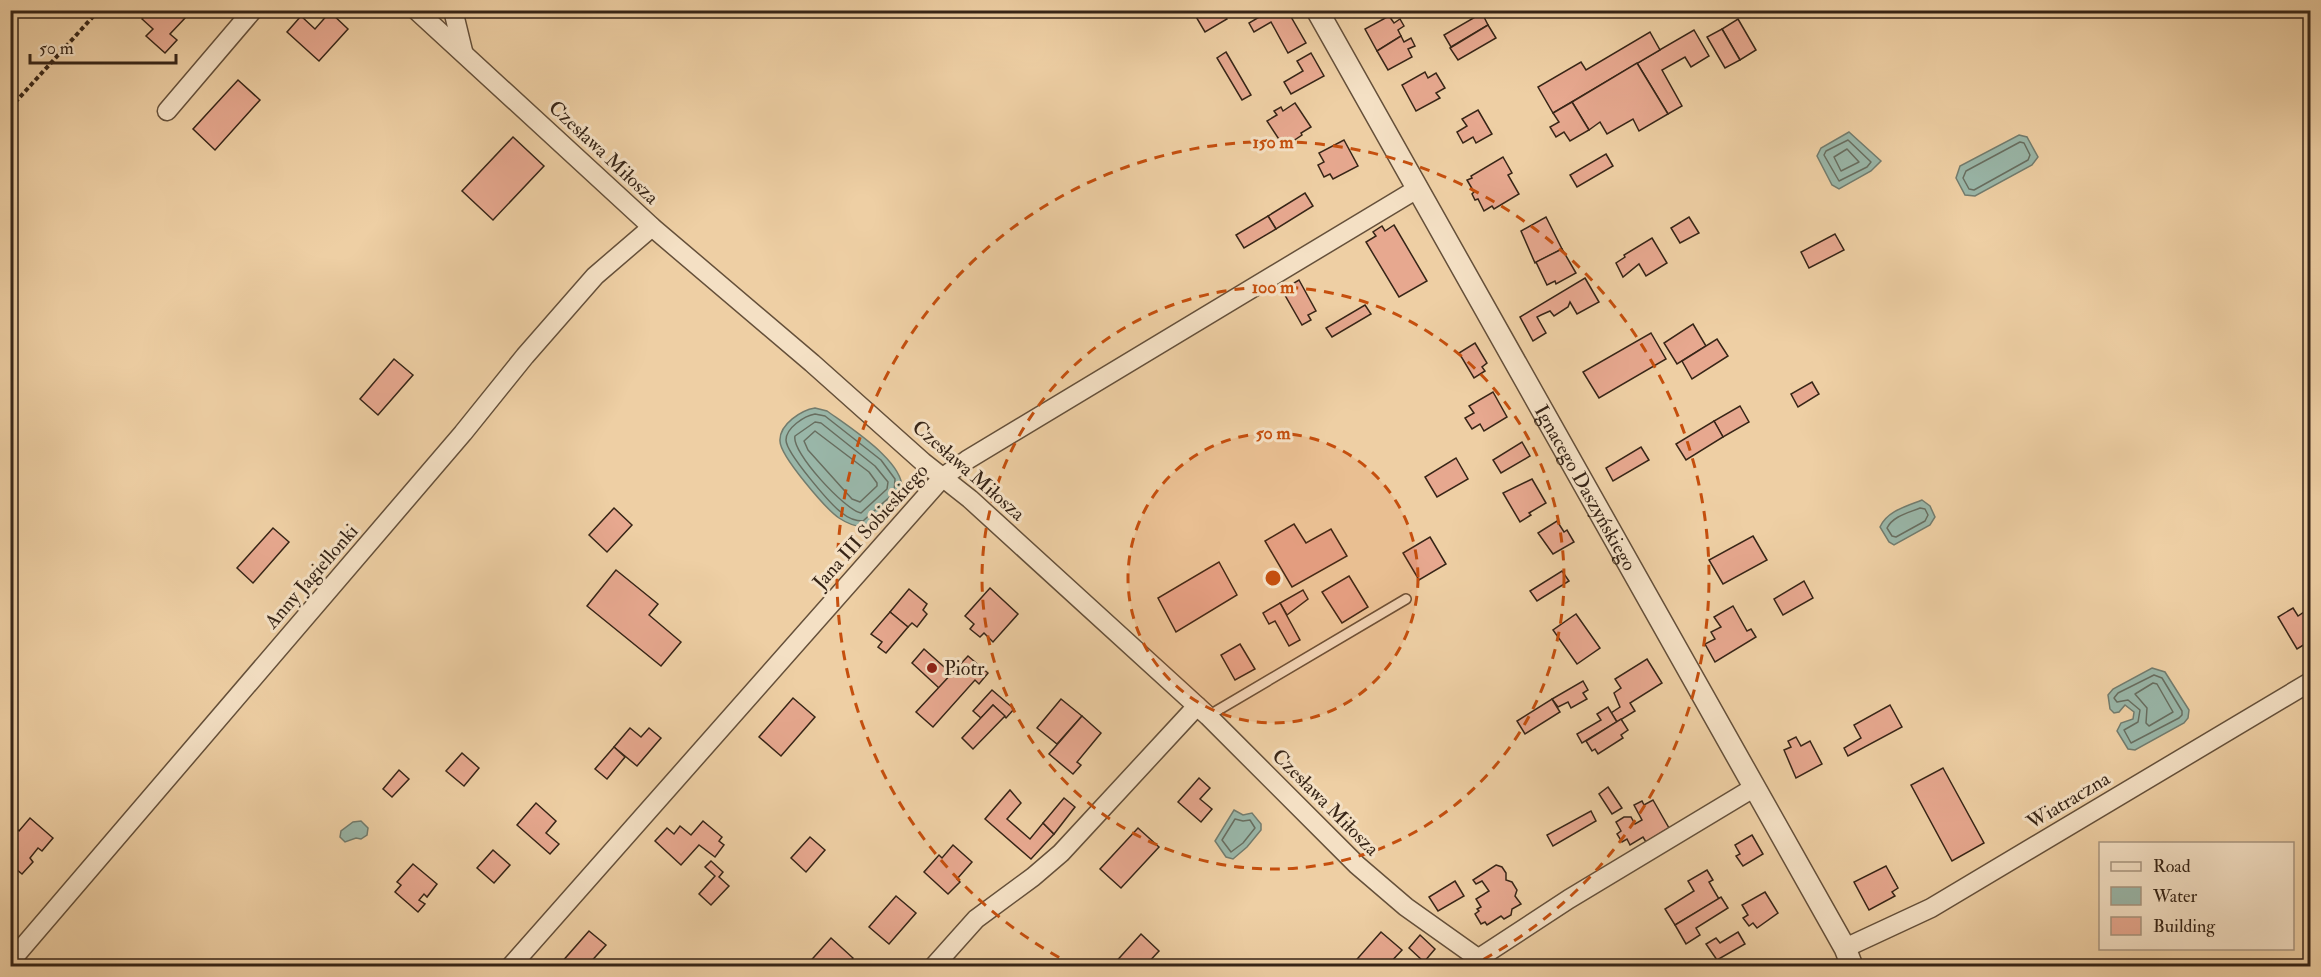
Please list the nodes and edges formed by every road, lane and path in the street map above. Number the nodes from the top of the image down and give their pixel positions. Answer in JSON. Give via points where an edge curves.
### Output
{"nodes":[{"id":1,"x":99,"y":10,"type":"edge"},
{"id":2,"x":253,"y":10,"type":"edge"},
{"id":3,"x":417,"y":10,"type":"edge"},
{"id":4,"x":453,"y":10,"type":"edge"},
{"id":5,"x":1317,"y":10,"type":"edge"},
{"id":6,"x":463,"y":51,"type":"junction"},
{"id":7,"x":10,"y":108,"type":"edge"},
{"id":8,"x":167,"y":111,"type":"dead end"},
{"id":9,"x":1417,"y":189,"type":"junction"},
{"id":10,"x":652,"y":227,"type":"junction"},
{"id":11,"x":943,"y":477,"type":"junction"},
{"id":12,"x":1406,"y":599,"type":"dead end"},
{"id":13,"x":2310,"y":682,"type":"edge"},
{"id":14,"x":1203,"y":711,"type":"junction"},
{"id":15,"x":1755,"y":787,"type":"junction"},
{"id":16,"x":1848,"y":957,"type":"edge"},
{"id":17,"x":10,"y":962,"type":"edge"},
{"id":18,"x":1484,"y":962,"type":"edge"},
{"id":19,"x":511,"y":966,"type":"edge"},
{"id":20,"x":934,"y":966,"type":"edge"}],
"edges":[{"from":1,"to":7,"type":"path"},
{"from":2,"to":8,"type":"street"},
{"from":3,"to":6,"type":"street","name":"Czesława Miłosza"},
{"from":4,"to":6,"type":"street"},
{"from":5,"to":9,"type":"street","name":"Ignacego Daszyńskiego"},
{"from":6,"to":10,"type":"street","name":"Czesława Miłosza"},
{"from":9,"to":11,"type":"street","name":"Jana III Sobieskiego"},
{"from":9,"to":15,"type":"street","name":"Ignacego Daszyńskiego"},
{"from":10,"to":11,"type":"street","name":"Czesława Miłosza"},
{"from":10,"to":17,"type":"street","name":"Anny Jagiellonki","via":[[596,276]]},
{"from":11,"to":14,"type":"street","name":"Czesława Miłosza"},
{"from":11,"to":19,"type":"street","name":"Jana III Sobieskiego"},
{"from":12,"to":14,"type":"lane"},
{"from":13,"to":16,"type":"street","name":"Wiatraczna"},
{"from":14,"to":18,"type":"street","name":"Czesława Miłosza","via":[[1357,865],[1406,907]]},
{"from":14,"to":20,"type":"street","via":[[1061,853],[976,919]]},
{"from":15,"to":16,"type":"street","name":"Ignacego Daszyńskiego"},
{"from":15,"to":18,"type":"street","via":[[1569,899]]}]}
